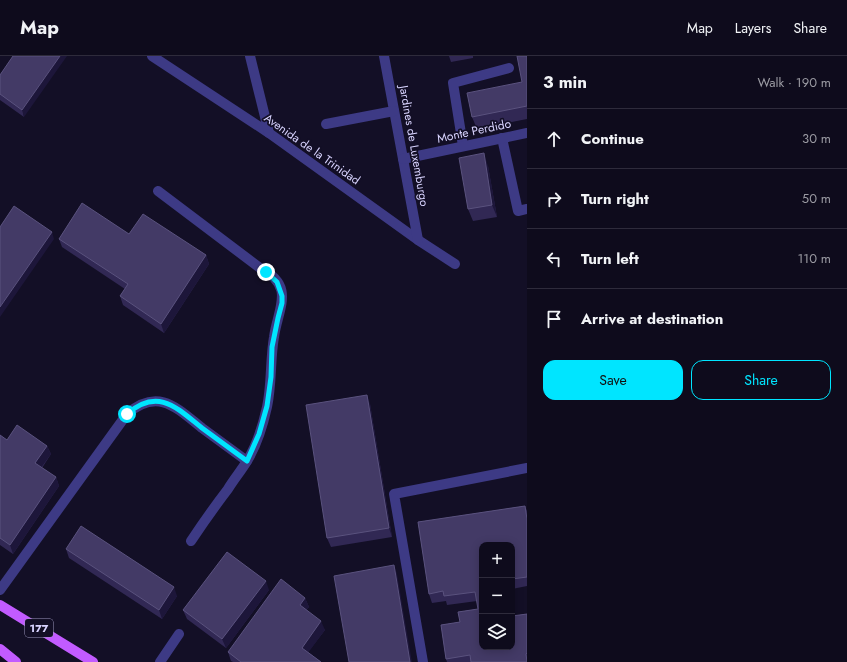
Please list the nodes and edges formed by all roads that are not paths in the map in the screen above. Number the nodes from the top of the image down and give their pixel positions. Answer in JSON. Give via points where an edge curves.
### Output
{"nodes":[{"id":1,"x":152,"y":56,"type":"edge"},
{"id":2,"x":251,"y":56,"type":"edge"},
{"id":3,"x":384,"y":56,"type":"edge"},
{"id":4,"x":509,"y":68,"type":"dead end"},
{"id":5,"x":394,"y":111,"type":"junction"},
{"id":6,"x":326,"y":124,"type":"dead end"},
{"id":7,"x":269,"y":133,"type":"junction"},
{"id":8,"x":527,"y":133,"type":"edge"},
{"id":9,"x":502,"y":138,"type":"junction"},
{"id":10,"x":463,"y":146,"type":"junction"},
{"id":11,"x":403,"y":159,"type":"junction"},
{"id":12,"x":158,"y":191,"type":"dead end"},
{"id":13,"x":527,"y":209,"type":"edge"},
{"id":14,"x":418,"y":240,"type":"junction"},
{"id":15,"x":455,"y":264,"type":"dead end"},
{"id":16,"x":247,"y":461,"type":"junction"},
{"id":17,"x":527,"y":468,"type":"edge"},
{"id":18,"x":191,"y":541,"type":"dead end"},
{"id":19,"x":0,"y":590,"type":"edge"},
{"id":20,"x":0,"y":604,"type":"edge"},
{"id":21,"x":179,"y":634,"type":"dead end"},
{"id":22,"x":0,"y":649,"type":"edge"},
{"id":23,"x":16,"y":662,"type":"edge"},
{"id":24,"x":93,"y":662,"type":"edge"},
{"id":25,"x":160,"y":662,"type":"edge"},
{"id":26,"x":423,"y":662,"type":"edge"}],
"edges":[{"from":1,"to":7,"type":"street","name":"Avenida de la Trinidad"},
{"from":2,"to":7,"type":"street"},
{"from":3,"to":5,"type":"street","name":"Jardines de Luxemburgo"},
{"from":4,"to":10,"type":"street","via":[[453,83]]},
{"from":5,"to":6,"type":"street"},
{"from":5,"to":11,"type":"street","name":"Jardines de Luxemburgo"},
{"from":7,"to":14,"type":"street","name":"Avenida de la Trinidad"},
{"from":8,"to":9,"type":"street","name":"Monte Perdido"},
{"from":9,"to":10,"type":"street","name":"Monte Perdido"},
{"from":9,"to":13,"type":"street","via":[[518,211]]},
{"from":10,"to":11,"type":"street","name":"Monte Perdido"},
{"from":11,"to":14,"type":"street","name":"Jardines de Luxemburgo"},
{"from":12,"to":16,"type":"street","via":[[272,276],[280,289],[282,303],[272,347],[267,406],[259,434]]},
{"from":14,"to":15,"type":"street","name":"Avenida de la Trinidad"},
{"from":16,"to":18,"type":"street"},
{"from":16,"to":19,"type":"street","via":[[170,404],[148,402],[137,407],[127,414]]},
{"from":17,"to":26,"type":"street","via":[[394,494]]},
{"from":20,"to":24,"type":"main road","number":"177"},
{"from":21,"to":25,"type":"street"},
{"from":22,"to":23,"type":"main road"}]}
